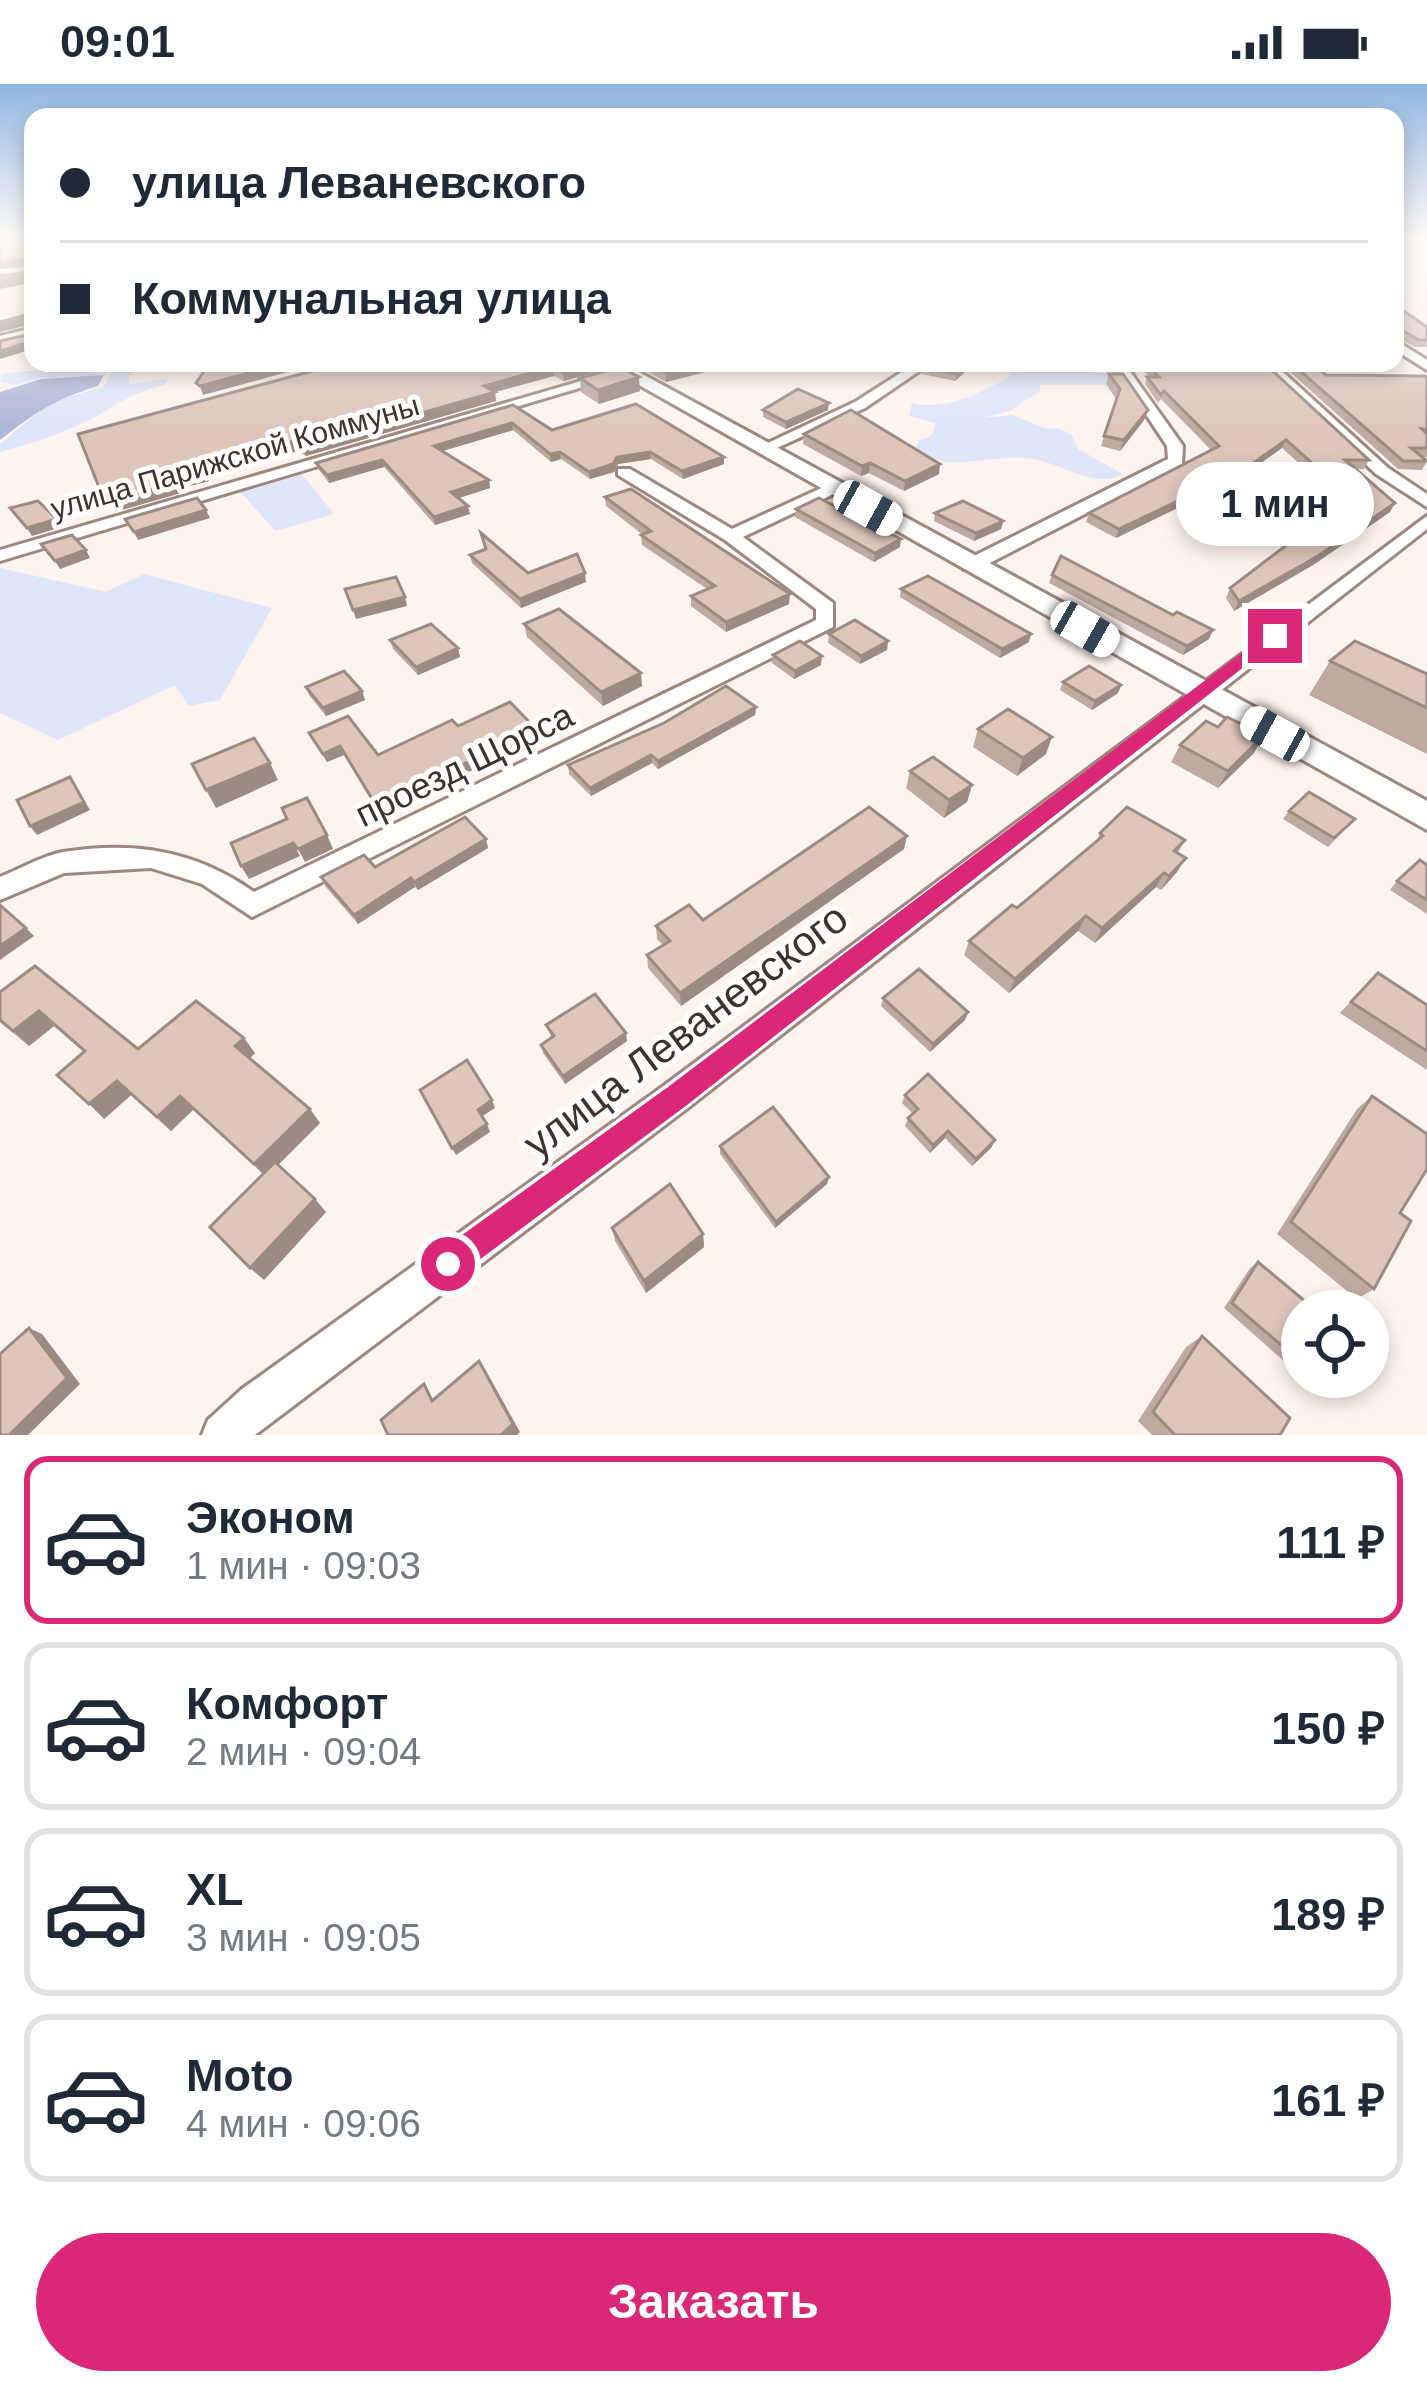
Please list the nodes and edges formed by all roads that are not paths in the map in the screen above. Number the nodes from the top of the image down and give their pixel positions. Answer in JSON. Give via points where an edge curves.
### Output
{"nodes":[{"id":1,"x":601,"y":372,"type":"edge"},
{"id":2,"x":626,"y":372,"type":"edge"},
{"id":3,"x":911,"y":372,"type":"edge"},
{"id":4,"x":1124,"y":372,"type":"edge"},
{"id":5,"x":1275,"y":372,"type":"edge"},
{"id":6,"x":763,"y":449,"type":"junction"},
{"id":7,"x":624,"y":472,"type":"dead end"},
{"id":8,"x":834,"y":488,"type":"junction"},
{"id":9,"x":1427,"y":502,"type":"edge"},
{"id":10,"x":1427,"y":521,"type":"edge"},
{"id":11,"x":731,"y":536,"type":"junction"},
{"id":12,"x":0,"y":556,"type":"edge"},
{"id":13,"x":971,"y":565,"type":"junction"},
{"id":14,"x":1198,"y":693,"type":"junction"},
{"id":15,"x":1427,"y":817,"type":"edge"},
{"id":16,"x":0,"y":889,"type":"edge"},
{"id":17,"x":223,"y":1435,"type":"edge"}],
"edges":[{"from":1,"to":12,"type":"street","name":"улица Парижской Коммуны"},
{"from":2,"to":6,"type":"street"},
{"from":3,"to":6,"type":"street"},
{"from":4,"to":13,"type":"street","via":[[1175,446],[1176,461]]},
{"from":5,"to":9,"type":"street"},
{"from":6,"to":8,"type":"street"},
{"from":7,"to":11,"type":"street","name":"проезд Щорса"},
{"from":8,"to":11,"type":"street"},
{"from":8,"to":13,"type":"street"},
{"from":10,"to":14,"type":"street","name":"улица Леваневского"},
{"from":11,"to":16,"type":"street","name":"проезд Щорса","via":[[826,607],[826,623],[251,906],[211,876],[151,858],[61,863]]},
{"from":13,"to":14,"type":"street"},
{"from":14,"to":15,"type":"street"},
{"from":14,"to":17,"type":"street","name":"улица Леваневского"}]}
